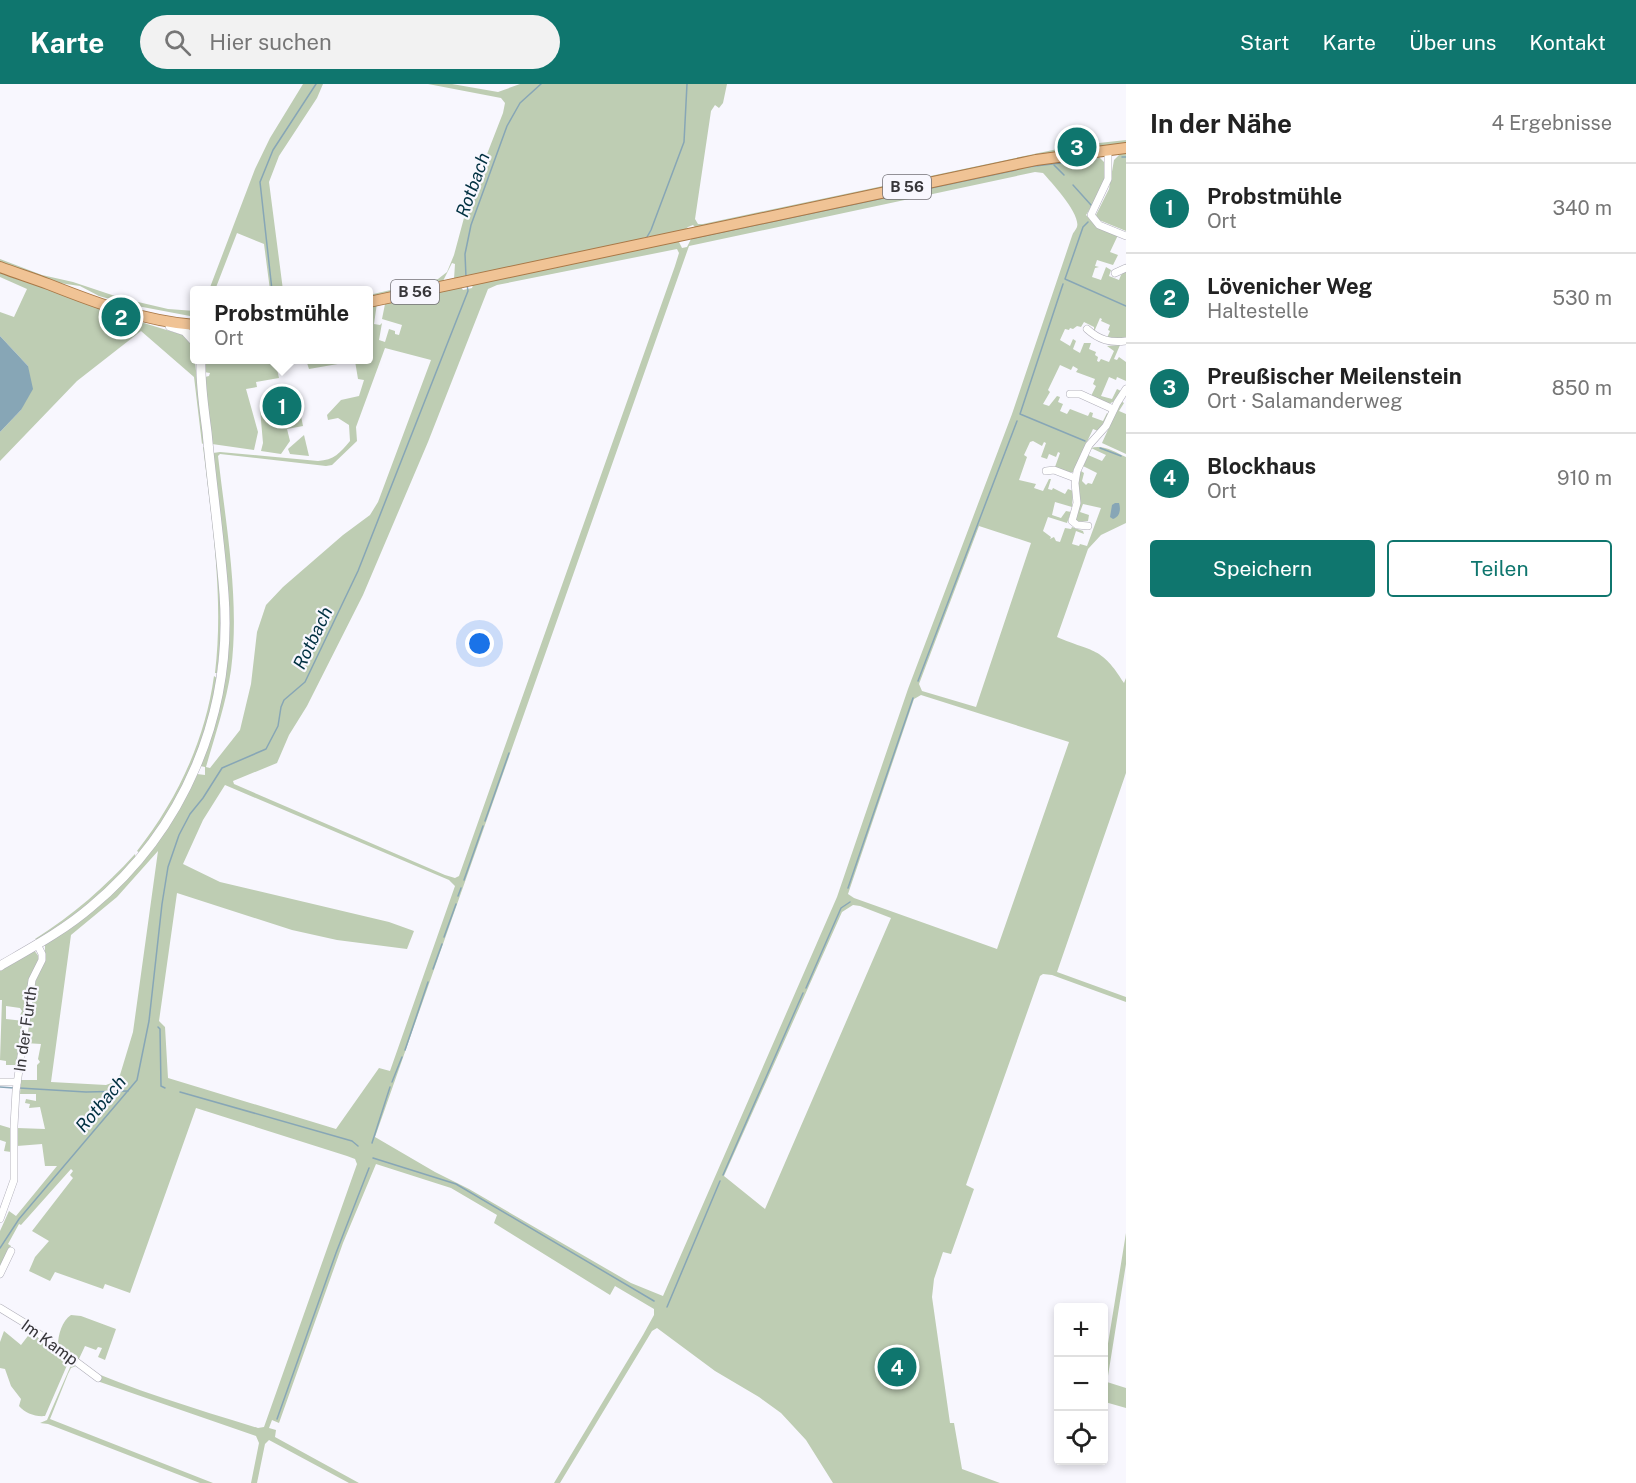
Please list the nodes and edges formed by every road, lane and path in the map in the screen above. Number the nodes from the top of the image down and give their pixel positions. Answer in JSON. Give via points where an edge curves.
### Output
{"nodes":[{"id":1,"x":1126,"y":148,"type":"edge"},
{"id":2,"x":1108,"y":150,"type":"junction"},
{"id":3,"x":1126,"y":236,"type":"edge"},
{"id":4,"x":0,"y":267,"type":"edge"},
{"id":5,"x":1126,"y":268,"type":"edge"},
{"id":6,"x":1115,"y":273,"type":"dead end"},
{"id":7,"x":48,"y":285,"type":"junction"},
{"id":8,"x":373,"y":301,"type":"edge"},
{"id":9,"x":148,"y":318,"type":"junction"},
{"id":10,"x":190,"y":322,"type":"edge"},
{"id":11,"x":190,"y":322,"type":"edge"},
{"id":12,"x":1087,"y":329,"type":"dead end"},
{"id":13,"x":190,"y":335,"type":"edge"},
{"id":14,"x":1126,"y":341,"type":"edge"},
{"id":15,"x":200,"y":364,"type":"edge"},
{"id":16,"x":1126,"y":389,"type":"edge"},
{"id":17,"x":1070,"y":394,"type":"dead end"},
{"id":18,"x":1113,"y":409,"type":"junction"},
{"id":19,"x":1046,"y":471,"type":"dead end"},
{"id":20,"x":1075,"y":478,"type":"junction"},
{"id":21,"x":1088,"y":526,"type":"dead end"},
{"id":22,"x":37,"y":944,"type":"junction"},
{"id":23,"x":0,"y":966,"type":"edge"},
{"id":24,"x":0,"y":1082,"type":"edge"},
{"id":25,"x":17,"y":1086,"type":"junction"},
{"id":26,"x":0,"y":1219,"type":"edge"},
{"id":27,"x":11,"y":1251,"type":"dead end"},
{"id":28,"x":0,"y":1274,"type":"edge"},
{"id":29,"x":0,"y":1308,"type":"edge"},
{"id":30,"x":98,"y":1378,"type":"dead end"}],
"edges":[{"from":1,"to":2,"type":"main road","number":"B 56"},
{"from":2,"to":3,"type":"street","via":[[1108,179],[1090,215],[1100,225]]},
{"from":2,"to":8,"type":"main road","number":"B 56","via":[[1036,160]]},
{"from":4,"to":7,"type":"main road"},
{"from":5,"to":6,"type":"street"},
{"from":7,"to":9,"type":"main road"},
{"from":7,"to":10,"type":"main road"},
{"from":9,"to":11,"type":"main road"},
{"from":9,"to":13,"type":"street"},
{"from":12,"to":14,"type":"street","via":[[1109,342]]},
{"from":15,"to":22,"type":"street","via":[[224,605],[222,671],[211,724],[181,798],[145,853],[91,908]]},
{"from":16,"to":18,"type":"street"},
{"from":17,"to":18,"type":"street","via":[[1080,394]]},
{"from":18,"to":20,"type":"street","via":[[1106,426],[1089,445]]},
{"from":19,"to":20,"type":"street"},
{"from":20,"to":21,"type":"street","via":[[1077,503],[1072,521],[1080,527]]},
{"from":22,"to":23,"type":"street"},
{"from":22,"to":25,"type":"street","name":"In der Furth","via":[[42,958],[32,980]]},
{"from":24,"to":25,"type":"street"},
{"from":25,"to":26,"type":"street","name":"In der Furth","via":[[14,1180]]},
{"from":27,"to":28,"type":"street"},
{"from":29,"to":30,"type":"street","name":"Im Kamp"}]}
